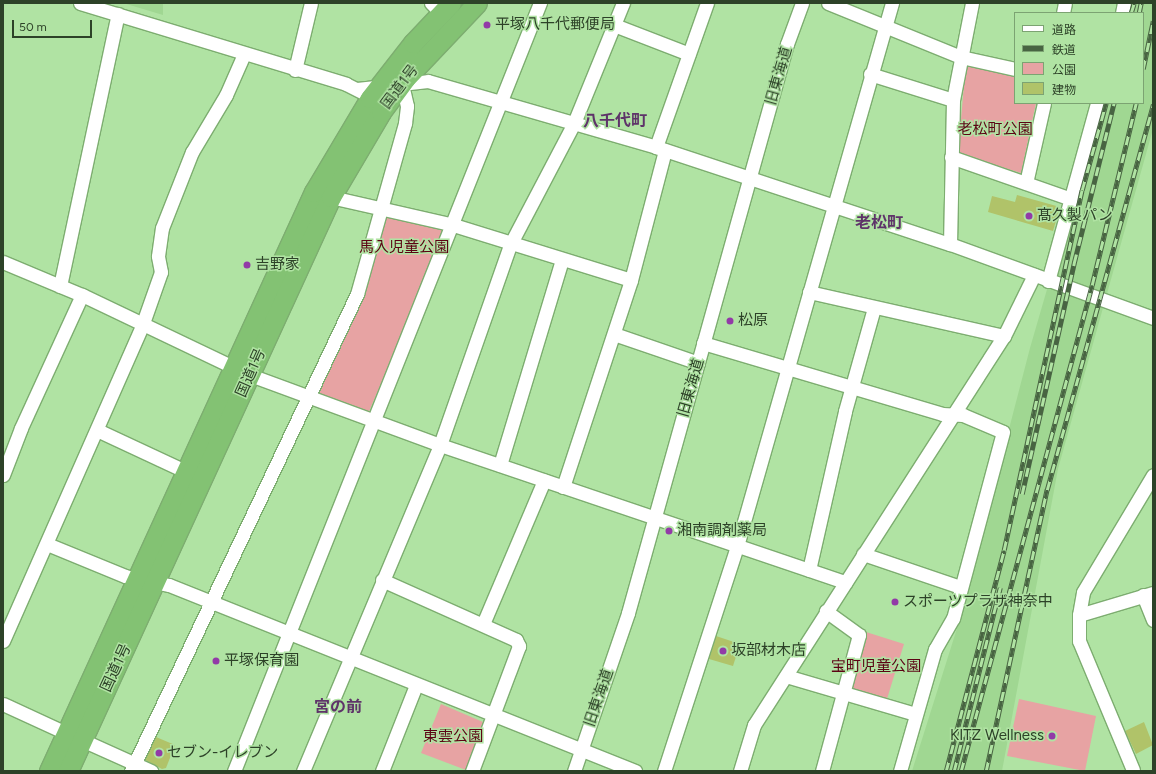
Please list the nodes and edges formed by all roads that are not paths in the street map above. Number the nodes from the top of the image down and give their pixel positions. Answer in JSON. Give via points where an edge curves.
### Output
{"nodes":[{"id":1,"x":80,"y":3,"type":"edge"},
{"id":2,"x":311,"y":3,"type":"edge"},
{"id":3,"x":476,"y":3,"type":"edge"},
{"id":4,"x":540,"y":3,"type":"edge"},
{"id":5,"x":623,"y":3,"type":"edge"},
{"id":6,"x":707,"y":3,"type":"edge"},
{"id":7,"x":802,"y":3,"type":"edge"},
{"id":8,"x":828,"y":3,"type":"edge"},
{"id":9,"x":892,"y":3,"type":"edge"},
{"id":10,"x":972,"y":3,"type":"edge"},
{"id":11,"x":441,"y":6,"type":"edge"},
{"id":12,"x":118,"y":14,"type":"junction"},
{"id":13,"x":884,"y":24,"type":"junction"},
{"id":14,"x":614,"y":26,"type":"junction"},
{"id":15,"x":244,"y":54,"type":"junction"},
{"id":16,"x":689,"y":54,"type":"junction"},
{"id":17,"x":961,"y":57,"type":"junction"},
{"id":18,"x":1014,"y":69,"type":"edge"},
{"id":19,"x":295,"y":70,"type":"junction"},
{"id":20,"x":405,"y":74,"type":"junction"},
{"id":21,"x":870,"y":74,"type":"junction"},
{"id":22,"x":371,"y":97,"type":"junction"},
{"id":23,"x":953,"y":100,"type":"junction"},
{"id":24,"x":499,"y":102,"type":"junction"},
{"id":25,"x":1044,"y":104,"type":"edge"},
{"id":26,"x":1097,"y":104,"type":"edge"},
{"id":27,"x":574,"y":123,"type":"junction"},
{"id":28,"x":660,"y":148,"type":"junction"},
{"id":29,"x":951,"y":157,"type":"junction"},
{"id":30,"x":751,"y":176,"type":"junction"},
{"id":31,"x":1026,"y":183,"type":"junction"},
{"id":32,"x":331,"y":197,"type":"junction"},
{"id":33,"x":1071,"y":199,"type":"junction"},
{"id":34,"x":835,"y":204,"type":"junction"},
{"id":35,"x":380,"y":208,"type":"junction"},
{"id":36,"x":450,"y":224,"type":"junction"},
{"id":37,"x":950,"y":244,"type":"junction"},
{"id":38,"x":510,"y":245,"type":"junction"},
{"id":39,"x":562,"y":260,"type":"junction"},
{"id":40,"x":3,"y":262,"type":"edge"},
{"id":41,"x":1034,"y":275,"type":"junction"},
{"id":42,"x":630,"y":280,"type":"junction"},
{"id":43,"x":1048,"y":281,"type":"junction"},
{"id":44,"x":60,"y":286,"type":"junction"},
{"id":45,"x":809,"y":292,"type":"junction"},
{"id":46,"x":82,"y":295,"type":"junction"},
{"id":47,"x":874,"y":308,"type":"junction"},
{"id":48,"x":1153,"y":318,"type":"edge"},
{"id":49,"x":143,"y":324,"type":"junction"},
{"id":50,"x":614,"y":334,"type":"junction"},
{"id":51,"x":1004,"y":336,"type":"junction"},
{"id":52,"x":704,"y":344,"type":"junction"},
{"id":53,"x":698,"y":363,"type":"junction"},
{"id":54,"x":233,"y":365,"type":"junction"},
{"id":55,"x":787,"y":368,"type":"junction"},
{"id":56,"x":250,"y":375,"type":"junction"},
{"id":57,"x":852,"y":386,"type":"junction"},
{"id":58,"x":309,"y":397,"type":"junction"},
{"id":59,"x":952,"y":415,"type":"junction"},
{"id":60,"x":375,"y":421,"type":"junction"},
{"id":61,"x":97,"y":430,"type":"junction"},
{"id":62,"x":440,"y":445,"type":"junction"},
{"id":63,"x":500,"y":465,"type":"junction"},
{"id":64,"x":185,"y":471,"type":"junction"},
{"id":65,"x":3,"y":474,"type":"edge"},
{"id":66,"x":1153,"y":475,"type":"edge"},
{"id":67,"x":544,"y":480,"type":"junction"},
{"id":68,"x":563,"y":487,"type":"junction"},
{"id":69,"x":654,"y":518,"type":"junction"},
{"id":70,"x":47,"y":544,"type":"junction"},
{"id":71,"x":737,"y":546,"type":"junction"},
{"id":72,"x":863,"y":554,"type":"junction"},
{"id":73,"x":809,"y":570,"type":"junction"},
{"id":74,"x":137,"y":578,"type":"junction"},
{"id":75,"x":382,"y":580,"type":"junction"},
{"id":76,"x":156,"y":581,"type":"junction"},
{"id":77,"x":845,"y":582,"type":"junction"},
{"id":78,"x":960,"y":587,"type":"junction"},
{"id":79,"x":1148,"y":594,"type":"edge"},
{"id":80,"x":211,"y":603,"type":"junction"},
{"id":81,"x":826,"y":611,"type":"junction"},
{"id":82,"x":1079,"y":614,"type":"junction"},
{"id":83,"x":1153,"y":620,"type":"edge"},
{"id":84,"x":483,"y":624,"type":"junction"},
{"id":85,"x":289,"y":634,"type":"junction"},
{"id":86,"x":3,"y":642,"type":"edge"},
{"id":87,"x":350,"y":659,"type":"junction"},
{"id":88,"x":786,"y":676,"type":"junction"},
{"id":89,"x":416,"y":685,"type":"junction"},
{"id":90,"x":842,"y":693,"type":"junction"},
{"id":91,"x":3,"y":704,"type":"edge"},
{"id":92,"x":492,"y":714,"type":"junction"},
{"id":93,"x":915,"y":714,"type":"junction"},
{"id":94,"x":74,"y":737,"type":"junction"},
{"id":95,"x":581,"y":749,"type":"junction"},
{"id":96,"x":132,"y":767,"type":"edge"},
{"id":97,"x":49,"y":771,"type":"edge"},
{"id":98,"x":68,"y":771,"type":"edge"},
{"id":99,"x":151,"y":771,"type":"edge"},
{"id":100,"x":234,"y":771,"type":"edge"},
{"id":101,"x":303,"y":771,"type":"edge"},
{"id":102,"x":382,"y":771,"type":"edge"},
{"id":103,"x":472,"y":771,"type":"edge"},
{"id":104,"x":574,"y":771,"type":"edge"},
{"id":105,"x":635,"y":771,"type":"edge"},
{"id":106,"x":664,"y":771,"type":"edge"},
{"id":107,"x":740,"y":771,"type":"edge"},
{"id":108,"x":822,"y":771,"type":"edge"},
{"id":109,"x":900,"y":771,"type":"edge"},
{"id":110,"x":1133,"y":771,"type":"edge"}],
"edges":[{"from":1,"to":12,"type":"street"},
{"from":2,"to":19,"type":"street"},
{"from":3,"to":20,"type":"highway","name":"国道1号"},
{"from":4,"to":24,"type":"street"},
{"from":5,"to":14,"type":"street"},
{"from":6,"to":16,"type":"street"},
{"from":7,"to":30,"type":"street","name":"旧東海道","via":[[787,44]]},
{"from":8,"to":13,"type":"street"},
{"from":9,"to":13,"type":"street"},
{"from":10,"to":17,"type":"street"},
{"from":11,"to":20,"type":"highway","name":"国道1号"},
{"from":12,"to":15,"type":"street"},
{"from":12,"to":44,"type":"street"},
{"from":13,"to":17,"type":"street"},
{"from":13,"to":21,"type":"street"},
{"from":14,"to":16,"type":"street"},
{"from":14,"to":27,"type":"street"},
{"from":15,"to":19,"type":"street"},
{"from":15,"to":49,"type":"street","via":[[226,95],[192,152],[162,228],[158,256],[161,272]]},
{"from":16,"to":28,"type":"street"},
{"from":17,"to":18,"type":"street"},
{"from":17,"to":23,"type":"street"},
{"from":19,"to":22,"type":"street"},
{"from":20,"to":22,"type":"highway","name":"国道1号"},
{"from":20,"to":22,"type":"highway","name":"国道1号"},
{"from":20,"to":24,"type":"street"},
{"from":20,"to":35,"type":"street","via":[[405,123]]},
{"from":21,"to":23,"type":"street"},
{"from":21,"to":34,"type":"street"},
{"from":22,"to":32,"type":"highway","name":"国道1号"},
{"from":22,"to":54,"type":"highway","name":"国道1号","via":[[314,192]]},
{"from":23,"to":29,"type":"street"},
{"from":24,"to":27,"type":"street"},
{"from":24,"to":36,"type":"street"},
{"from":25,"to":31,"type":"street"},
{"from":26,"to":33,"type":"street"},
{"from":27,"to":28,"type":"street"},
{"from":27,"to":38,"type":"street"},
{"from":28,"to":30,"type":"street"},
{"from":28,"to":42,"type":"street"},
{"from":29,"to":31,"type":"street"},
{"from":29,"to":37,"type":"street"},
{"from":30,"to":34,"type":"street"},
{"from":30,"to":52,"type":"street","name":"旧東海道"},
{"from":31,"to":33,"type":"street"},
{"from":32,"to":35,"type":"street"},
{"from":32,"to":56,"type":"highway","name":"国道1号"},
{"from":33,"to":43,"type":"street"},
{"from":34,"to":37,"type":"street"},
{"from":34,"to":45,"type":"street"},
{"from":35,"to":36,"type":"street"},
{"from":35,"to":58,"type":"street","via":[[357,294]]},
{"from":36,"to":38,"type":"street"},
{"from":36,"to":60,"type":"street"},
{"from":37,"to":41,"type":"street"},
{"from":38,"to":39,"type":"street"},
{"from":38,"to":62,"type":"street"},
{"from":39,"to":42,"type":"street"},
{"from":39,"to":63,"type":"street"},
{"from":40,"to":44,"type":"street"},
{"from":41,"to":43,"type":"street"},
{"from":41,"to":51,"type":"street"},
{"from":42,"to":50,"type":"street"},
{"from":43,"to":48,"type":"street"},
{"from":44,"to":46,"type":"street"},
{"from":45,"to":47,"type":"street"},
{"from":45,"to":55,"type":"street"},
{"from":46,"to":49,"type":"street"},
{"from":46,"to":65,"type":"street","via":[[21,428]]},
{"from":47,"to":51,"type":"street"},
{"from":47,"to":57,"type":"street"},
{"from":49,"to":54,"type":"street"},
{"from":49,"to":61,"type":"street"},
{"from":50,"to":53,"type":"street"},
{"from":50,"to":68,"type":"street"},
{"from":51,"to":59,"type":"street"},
{"from":52,"to":53,"type":"street","name":"旧東海道"},
{"from":52,"to":55,"type":"street"},
{"from":53,"to":69,"type":"street","name":"旧東海道"},
{"from":54,"to":56,"type":"street"},
{"from":54,"to":64,"type":"highway","name":"国道1号"},
{"from":55,"to":57,"type":"street"},
{"from":55,"to":71,"type":"street"},
{"from":56,"to":58,"type":"street"},
{"from":56,"to":76,"type":"highway","name":"国道1号"},
{"from":57,"to":59,"type":"street"},
{"from":57,"to":73,"type":"street"},
{"from":58,"to":60,"type":"street"},
{"from":58,"to":80,"type":"street"},
{"from":59,"to":72,"type":"street"},
{"from":59,"to":78,"type":"street","via":[[963,415],[1003,432]]},
{"from":60,"to":62,"type":"street"},
{"from":60,"to":85,"type":"street"},
{"from":61,"to":64,"type":"street"},
{"from":61,"to":70,"type":"street"},
{"from":62,"to":63,"type":"street"},
{"from":62,"to":75,"type":"street"},
{"from":63,"to":67,"type":"street"},
{"from":64,"to":74,"type":"highway","name":"国道1号"},
{"from":66,"to":82,"type":"street","via":[[1083,592]]},
{"from":67,"to":68,"type":"street"},
{"from":67,"to":84,"type":"street"},
{"from":68,"to":69,"type":"street"},
{"from":69,"to":71,"type":"street"},
{"from":69,"to":95,"type":"street","name":"旧東海道","via":[[628,613]]},
{"from":70,"to":74,"type":"street"},
{"from":70,"to":86,"type":"street"},
{"from":71,"to":73,"type":"street"},
{"from":71,"to":106,"type":"street"},
{"from":72,"to":77,"type":"street"},
{"from":72,"to":78,"type":"street"},
{"from":73,"to":77,"type":"street"},
{"from":74,"to":76,"type":"street"},
{"from":74,"to":94,"type":"highway","name":"国道1号"},
{"from":75,"to":84,"type":"street"},
{"from":75,"to":87,"type":"street"},
{"from":76,"to":80,"type":"street"},
{"from":76,"to":94,"type":"highway","name":"国道1号"},
{"from":77,"to":81,"type":"street"},
{"from":78,"to":93,"type":"street","via":[[953,618],[935,649]]},
{"from":79,"to":82,"type":"street"},
{"from":79,"to":83,"type":"street"},
{"from":80,"to":85,"type":"street"},
{"from":80,"to":96,"type":"street"},
{"from":81,"to":88,"type":"street"},
{"from":81,"to":90,"type":"street","via":[[859,635]]},
{"from":82,"to":110,"type":"street","via":[[1079,641]]},
{"from":84,"to":92,"type":"street","via":[[516,640],[519,646]]},
{"from":85,"to":87,"type":"street"},
{"from":85,"to":100,"type":"street"},
{"from":87,"to":89,"type":"street"},
{"from":87,"to":101,"type":"street"},
{"from":88,"to":90,"type":"street"},
{"from":88,"to":107,"type":"street","via":[[750,732]]},
{"from":89,"to":92,"type":"street"},
{"from":89,"to":102,"type":"street"},
{"from":90,"to":93,"type":"street"},
{"from":90,"to":108,"type":"street"},
{"from":91,"to":94,"type":"street"},
{"from":92,"to":95,"type":"street"},
{"from":92,"to":103,"type":"street"},
{"from":93,"to":109,"type":"street"},
{"from":94,"to":96,"type":"street"},
{"from":94,"to":97,"type":"highway","name":"国道1号"},
{"from":94,"to":98,"type":"highway","name":"国道1号"},
{"from":95,"to":104,"type":"street","name":"旧東海道"},
{"from":95,"to":105,"type":"street"},
{"from":96,"to":99,"type":"street"}]}
